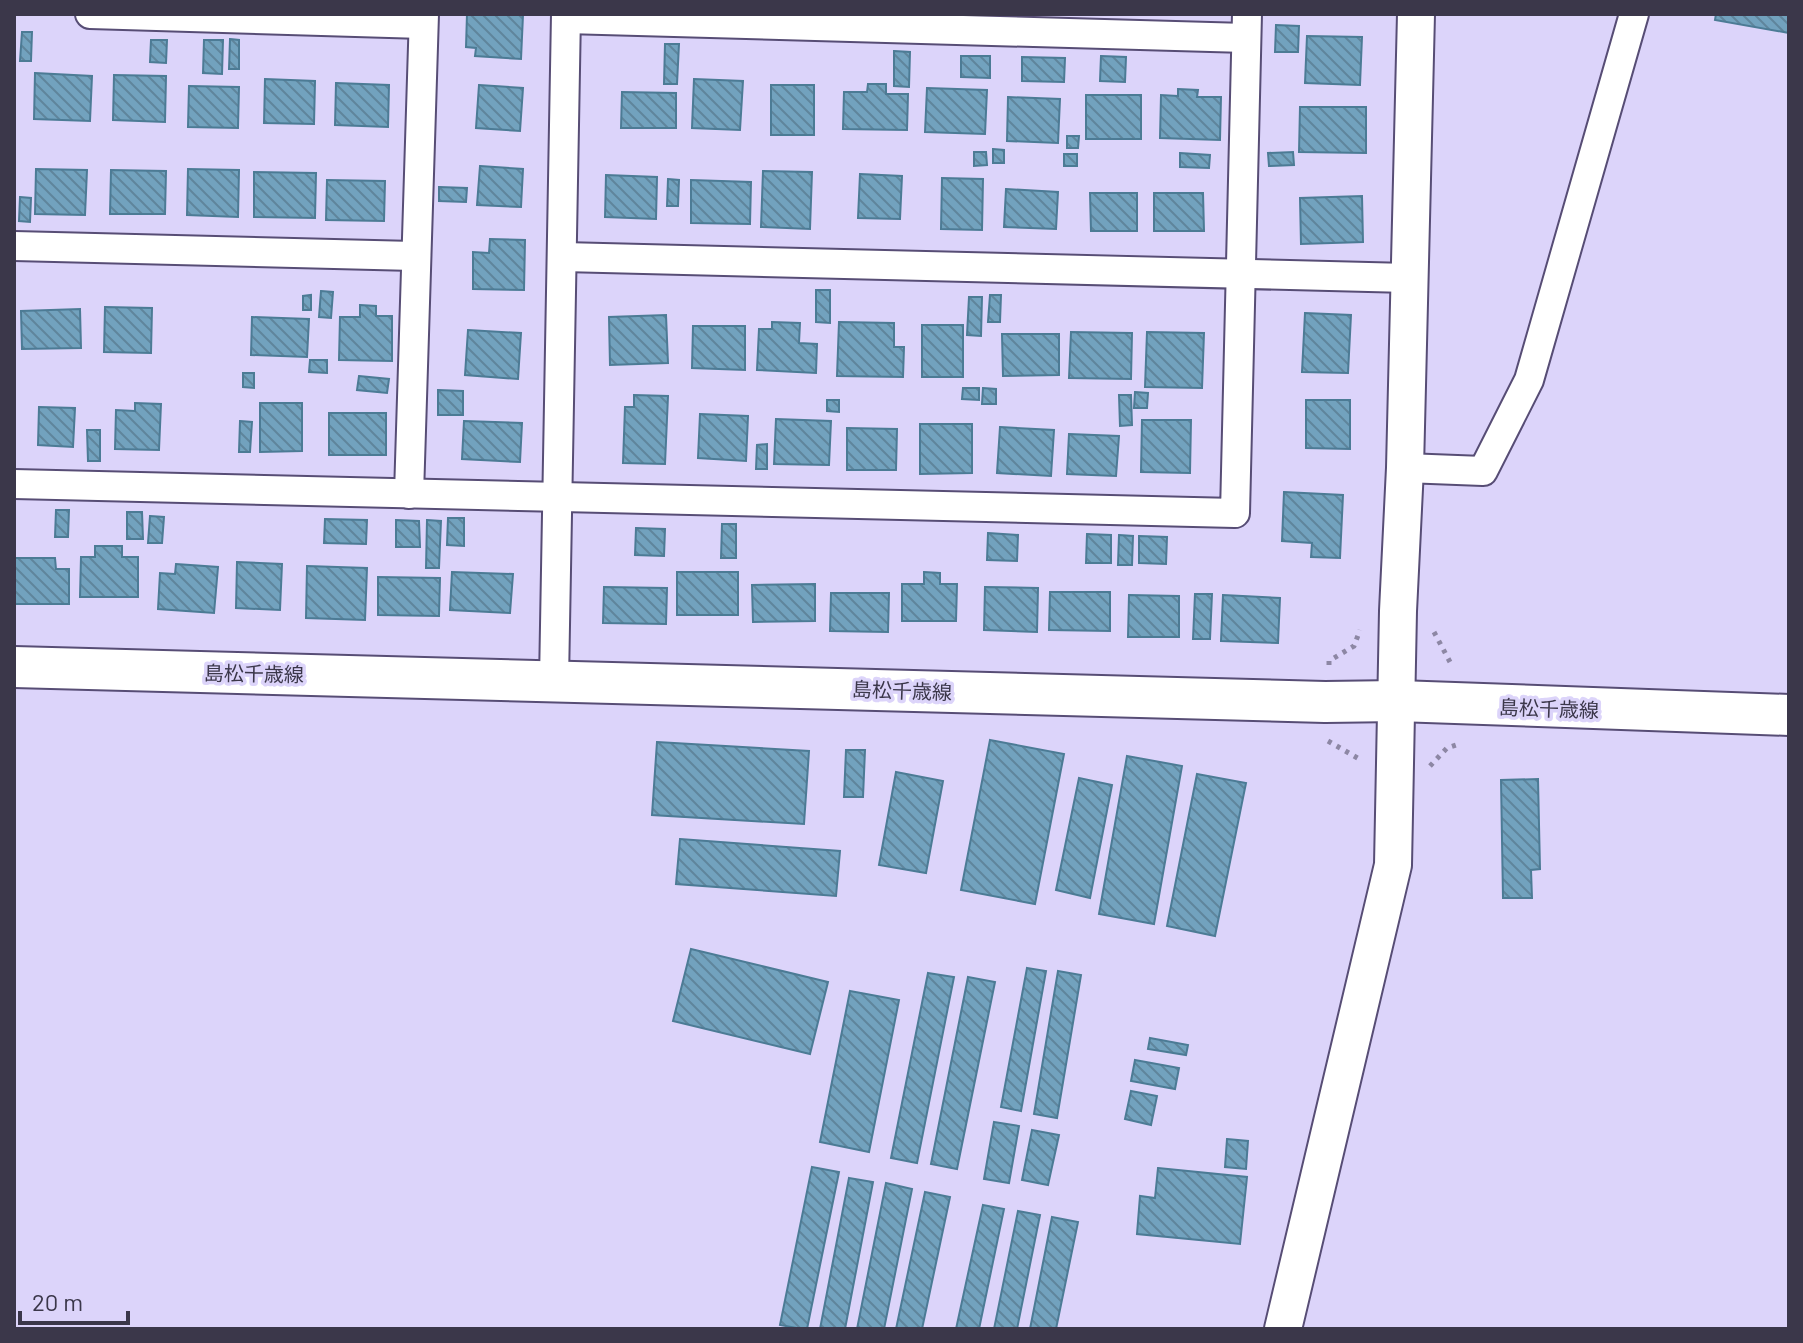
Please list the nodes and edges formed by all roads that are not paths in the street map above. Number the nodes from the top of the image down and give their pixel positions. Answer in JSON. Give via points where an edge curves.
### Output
{"nodes":[{"id":1,"x":90,"y":14,"type":"edge"},
{"id":2,"x":1416,"y":14,"type":"edge"},
{"id":3,"x":1634,"y":14,"type":"edge"},
{"id":4,"x":566,"y":16,"type":"edge"},
{"id":5,"x":424,"y":19,"type":"edge"},
{"id":6,"x":1247,"y":26,"type":"edge"},
{"id":7,"x":14,"y":246,"type":"edge"},
{"id":8,"x":414,"y":256,"type":"junction"},
{"id":9,"x":563,"y":257,"type":"junction"},
{"id":10,"x":1238,"y":274,"type":"junction"},
{"id":11,"x":1408,"y":278,"type":"junction"},
{"id":12,"x":1405,"y":468,"type":"junction"},
{"id":13,"x":14,"y":484,"type":"edge"},
{"id":14,"x":409,"y":494,"type":"junction"},
{"id":15,"x":557,"y":498,"type":"junction"},
{"id":16,"x":14,"y":667,"type":"edge"},
{"id":17,"x":554,"y":681,"type":"junction"},
{"id":18,"x":1398,"y":701,"type":"junction"},
{"id":19,"x":1789,"y":715,"type":"edge"},
{"id":20,"x":1283,"y":1329,"type":"edge"}],
"edges":[{"from":1,"to":5,"type":"street"},
{"from":2,"to":11,"type":"street"},
{"from":3,"to":12,"type":"street","via":[[1529,380],[1483,471]]},
{"from":4,"to":6,"type":"street"},
{"from":4,"to":9,"type":"street"},
{"from":5,"to":8,"type":"street"},
{"from":6,"to":10,"type":"street"},
{"from":7,"to":8,"type":"street"},
{"from":8,"to":14,"type":"street"},
{"from":9,"to":10,"type":"street"},
{"from":9,"to":15,"type":"street"},
{"from":10,"to":11,"type":"street"},
{"from":10,"to":15,"type":"street","via":[[1235,513]]},
{"from":11,"to":12,"type":"street"},
{"from":12,"to":18,"type":"street"},
{"from":13,"to":14,"type":"street"},
{"from":14,"to":15,"type":"street"},
{"from":15,"to":17,"type":"street"},
{"from":16,"to":17,"type":"main road","name":"島松千歳線"},
{"from":17,"to":18,"type":"main road","name":"島松千歳線"},
{"from":18,"to":19,"type":"main road","name":"島松千歳線"},
{"from":18,"to":20,"type":"street","via":[[1393,865]]}]}
